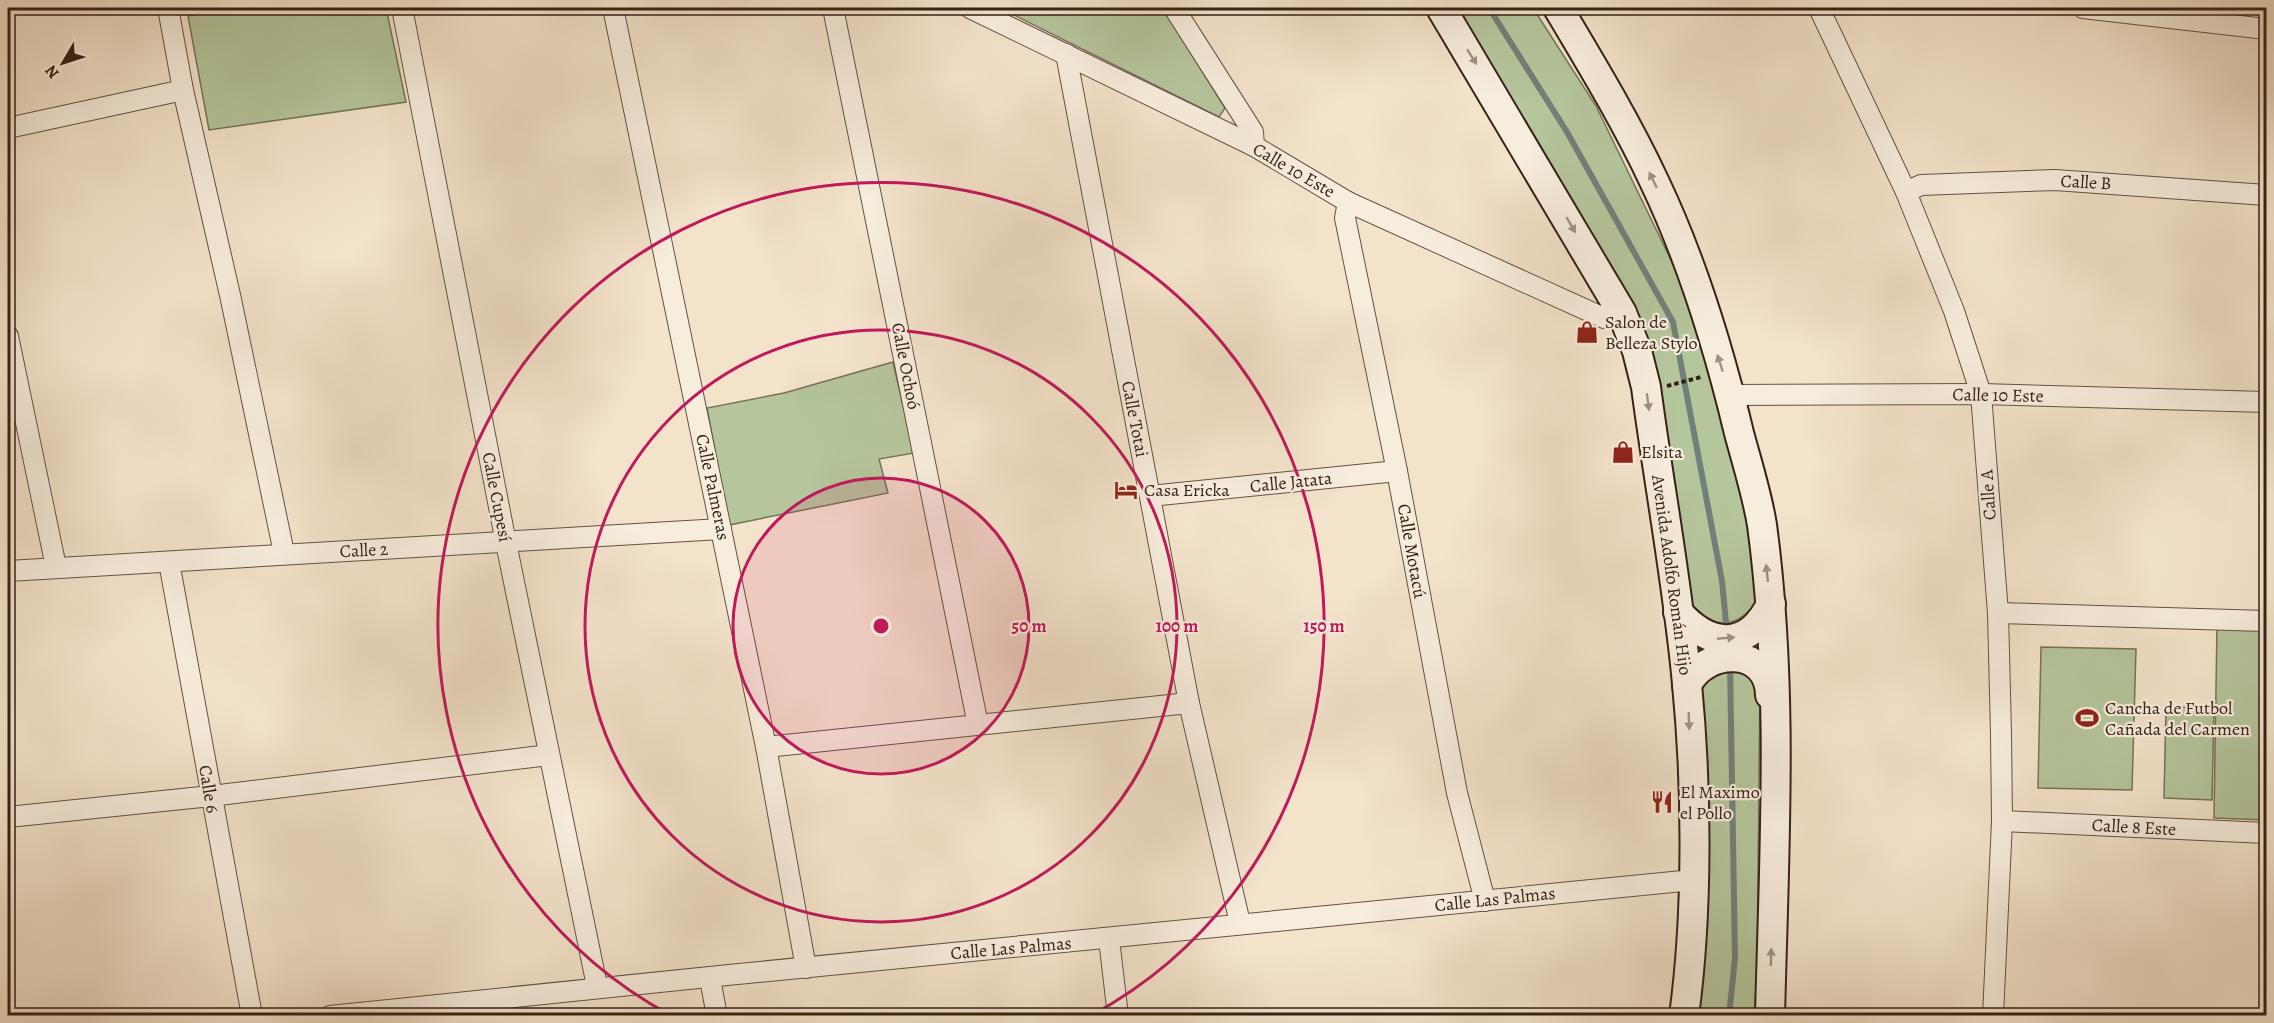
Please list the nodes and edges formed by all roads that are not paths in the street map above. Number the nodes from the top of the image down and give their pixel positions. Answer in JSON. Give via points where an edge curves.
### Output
{"nodes":[{"id":1,"x":168,"y":8,"type":"edge"},
{"id":2,"x":402,"y":8,"type":"edge"},
{"id":3,"x":613,"y":8,"type":"edge"},
{"id":4,"x":833,"y":8,"type":"edge"},
{"id":5,"x":970,"y":8,"type":"edge"},
{"id":6,"x":1174,"y":8,"type":"edge"},
{"id":7,"x":1441,"y":8,"type":"edge"},
{"id":8,"x":1544,"y":8,"type":"edge"},
{"id":9,"x":1558,"y":8,"type":"edge"},
{"id":10,"x":1819,"y":8,"type":"edge"},
{"id":11,"x":2083,"y":8,"type":"edge"},
{"id":12,"x":2266,"y":29,"type":"edge"},
{"id":13,"x":1066,"y":54,"type":"junction"},
{"id":14,"x":1603,"y":83,"type":"junction"},
{"id":15,"x":183,"y":90,"type":"junction"},
{"id":16,"x":8,"y":128,"type":"edge"},
{"id":17,"x":1254,"y":146,"type":"junction"},
{"id":18,"x":1906,"y":192,"type":"junction"},
{"id":19,"x":2266,"y":195,"type":"edge"},
{"id":20,"x":1348,"y":202,"type":"junction"},
{"id":21,"x":1622,"y":313,"type":"junction"},
{"id":22,"x":8,"y":336,"type":"edge"},
{"id":23,"x":1981,"y":394,"type":"junction"},
{"id":24,"x":1730,"y":395,"type":"junction"},
{"id":25,"x":2266,"y":402,"type":"edge"},
{"id":26,"x":1397,"y":471,"type":"junction"},
{"id":27,"x":1150,"y":496,"type":"junction"},
{"id":28,"x":721,"y":529,"type":"junction"},
{"id":29,"x":506,"y":543,"type":"junction"},
{"id":30,"x":284,"y":554,"type":"junction"},
{"id":31,"x":169,"y":562,"type":"junction"},
{"id":32,"x":56,"y":567,"type":"junction"},
{"id":33,"x":8,"y":571,"type":"edge"},
{"id":34,"x":1767,"y":611,"type":"junction"},
{"id":35,"x":1998,"y":613,"type":"junction"},
{"id":36,"x":1682,"y":617,"type":"junction"},
{"id":37,"x":2266,"y":621,"type":"edge"},
{"id":38,"x":1689,"y":681,"type":"junction"},
{"id":39,"x":1189,"y":703,"type":"junction"},
{"id":40,"x":978,"y":725,"type":"junction"},
{"id":41,"x":766,"y":747,"type":"junction"},
{"id":42,"x":549,"y":755,"type":"junction"},
{"id":43,"x":1776,"y":761,"type":"junction"},
{"id":44,"x":211,"y":796,"type":"junction"},
{"id":45,"x":8,"y":817,"type":"edge"},
{"id":46,"x":2002,"y":821,"type":"junction"},
{"id":47,"x":2266,"y":833,"type":"edge"},
{"id":48,"x":1693,"y":880,"type":"junction"},
{"id":49,"x":1485,"y":901,"type":"junction"},
{"id":50,"x":1240,"y":923,"type":"junction"},
{"id":51,"x":1109,"y":939,"type":"junction"},
{"id":52,"x":806,"y":968,"type":"junction"},
{"id":53,"x":710,"y":979,"type":"junction"},
{"id":54,"x":597,"y":986,"type":"junction"},
{"id":55,"x":470,"y":1008,"type":"edge"},
{"id":56,"x":252,"y":1016,"type":"edge"},
{"id":57,"x":330,"y":1016,"type":"edge"},
{"id":58,"x":717,"y":1016,"type":"edge"},
{"id":59,"x":1118,"y":1016,"type":"edge"},
{"id":60,"x":1684,"y":1016,"type":"edge"},
{"id":61,"x":1770,"y":1016,"type":"edge"},
{"id":62,"x":1993,"y":1016,"type":"edge"}],
"edges":[{"from":1,"to":15,"type":"street"},
{"from":2,"to":29,"type":"street","name":"Calle Cupesí"},
{"from":3,"to":28,"type":"street","name":"Calle Palmeras"},
{"from":4,"to":40,"type":"street","name":"Calle Ochoó"},
{"from":5,"to":13,"type":"street","name":"Calle 10 Este"},
{"from":6,"to":17,"type":"street","via":[[1253,132]]},
{"from":7,"to":21,"type":"main road","name":"Avenida Adolfo Román Hijo","one_way":true},
{"from":8,"to":14,"type":"main road","via":[[1577,58]]},
{"from":9,"to":14,"type":"main road"},
{"from":10,"to":18,"type":"street","name":"Calle A"},
{"from":11,"to":12,"type":"street"},
{"from":13,"to":17,"type":"street","name":"Calle 10 Este"},
{"from":13,"to":27,"type":"street","name":"Calle Totai"},
{"from":24,"to":14,"type":"main road","one_way":true,"via":[[1656,183]]},
{"from":15,"to":16,"type":"street"},
{"from":15,"to":30,"type":"street"},
{"from":17,"to":20,"type":"street","name":"Calle 10 Este"},
{"from":18,"to":19,"type":"street","name":"Calle B","via":[[1921,185],[2055,180]]},
{"from":18,"to":23,"type":"street","name":"Calle A","via":[[1954,311]]},
{"from":20,"to":21,"type":"street","name":"Calle 10 Este","via":[[1604,318]]},
{"from":20,"to":26,"type":"street","name":"Calle Motacú","via":[[1345,218]]},
{"from":21,"to":36,"type":"main road","name":"Avenida Adolfo Román Hijo","one_way":true,"via":[[1646,387]]},
{"from":22,"to":32,"type":"street"},
{"from":23,"to":24,"type":"street","name":"Calle 10 Este"},
{"from":23,"to":25,"type":"street","name":"Calle 10 Este"},
{"from":23,"to":35,"type":"street","name":"Calle A"},
{"from":34,"to":24,"type":"main road","one_way":true,"via":[[1761,522]]},
{"from":26,"to":27,"type":"street","name":"Calle Jatata"},
{"from":26,"to":49,"type":"street","name":"Calle Motacú","via":[[1457,793]]},
{"from":27,"to":39,"type":"street","name":"Calle Totai"},
{"from":28,"to":29,"type":"street","name":"Calle 2"},
{"from":28,"to":41,"type":"street","name":"Calle Palmeras"},
{"from":29,"to":30,"type":"street","name":"Calle 2"},
{"from":29,"to":42,"type":"street","name":"Calle Cupesí"},
{"from":30,"to":31,"type":"street","name":"Calle 2"},
{"from":31,"to":32,"type":"street","name":"Calle 2"},
{"from":31,"to":44,"type":"street","name":"Calle 6"},
{"from":32,"to":33,"type":"street","name":"Calle 2"},
{"from":36,"to":34,"type":"main road","one_way":true,"via":[[1707,637],[1724,639],[1743,634]]},
{"from":34,"to":43,"type":"main road"},
{"from":35,"to":37,"type":"street"},
{"from":35,"to":46,"type":"street","name":"Calle A"},
{"from":36,"to":38,"type":"main road","name":"Avenida Adolfo Román Hijo"},
{"from":38,"to":43,"type":"main road","via":[[1701,666],[1715,659],[1736,657],[1755,664],[1770,689],[1770,737]]},
{"from":38,"to":48,"type":"main road","name":"Avenida Adolfo Román Hijo","one_way":true},
{"from":39,"to":40,"type":"street"},
{"from":39,"to":50,"type":"street","name":"Calle Totai"},
{"from":40,"to":41,"type":"street"},
{"from":41,"to":52,"type":"street","name":"Calle Palmeras"},
{"from":42,"to":44,"type":"street"},
{"from":42,"to":54,"type":"street","name":"Calle Cupesí"},
{"from":61,"to":43,"type":"main road","one_way":true},
{"from":44,"to":45,"type":"street"},
{"from":44,"to":56,"type":"street","name":"Calle 6"},
{"from":46,"to":47,"type":"street","name":"Calle 8 Este"},
{"from":46,"to":62,"type":"street","name":"Calle A"},
{"from":48,"to":49,"type":"street","name":"Calle Las Palmas"},
{"from":48,"to":60,"type":"main road","name":"Avenida Adolfo Román Hijo"},
{"from":49,"to":50,"type":"street","name":"Calle Las Palmas"},
{"from":50,"to":51,"type":"street","name":"Calle Las Palmas"},
{"from":51,"to":52,"type":"street","name":"Calle Las Palmas"},
{"from":51,"to":59,"type":"street"},
{"from":52,"to":53,"type":"street","name":"Calle Las Palmas"},
{"from":53,"to":54,"type":"street","name":"Calle Las Palmas"},
{"from":53,"to":58,"type":"street"},
{"from":54,"to":55,"type":"street","name":"Calle Las Palmas"},
{"from":55,"to":57,"type":"street","name":"Calle Las Palmas"}]}
